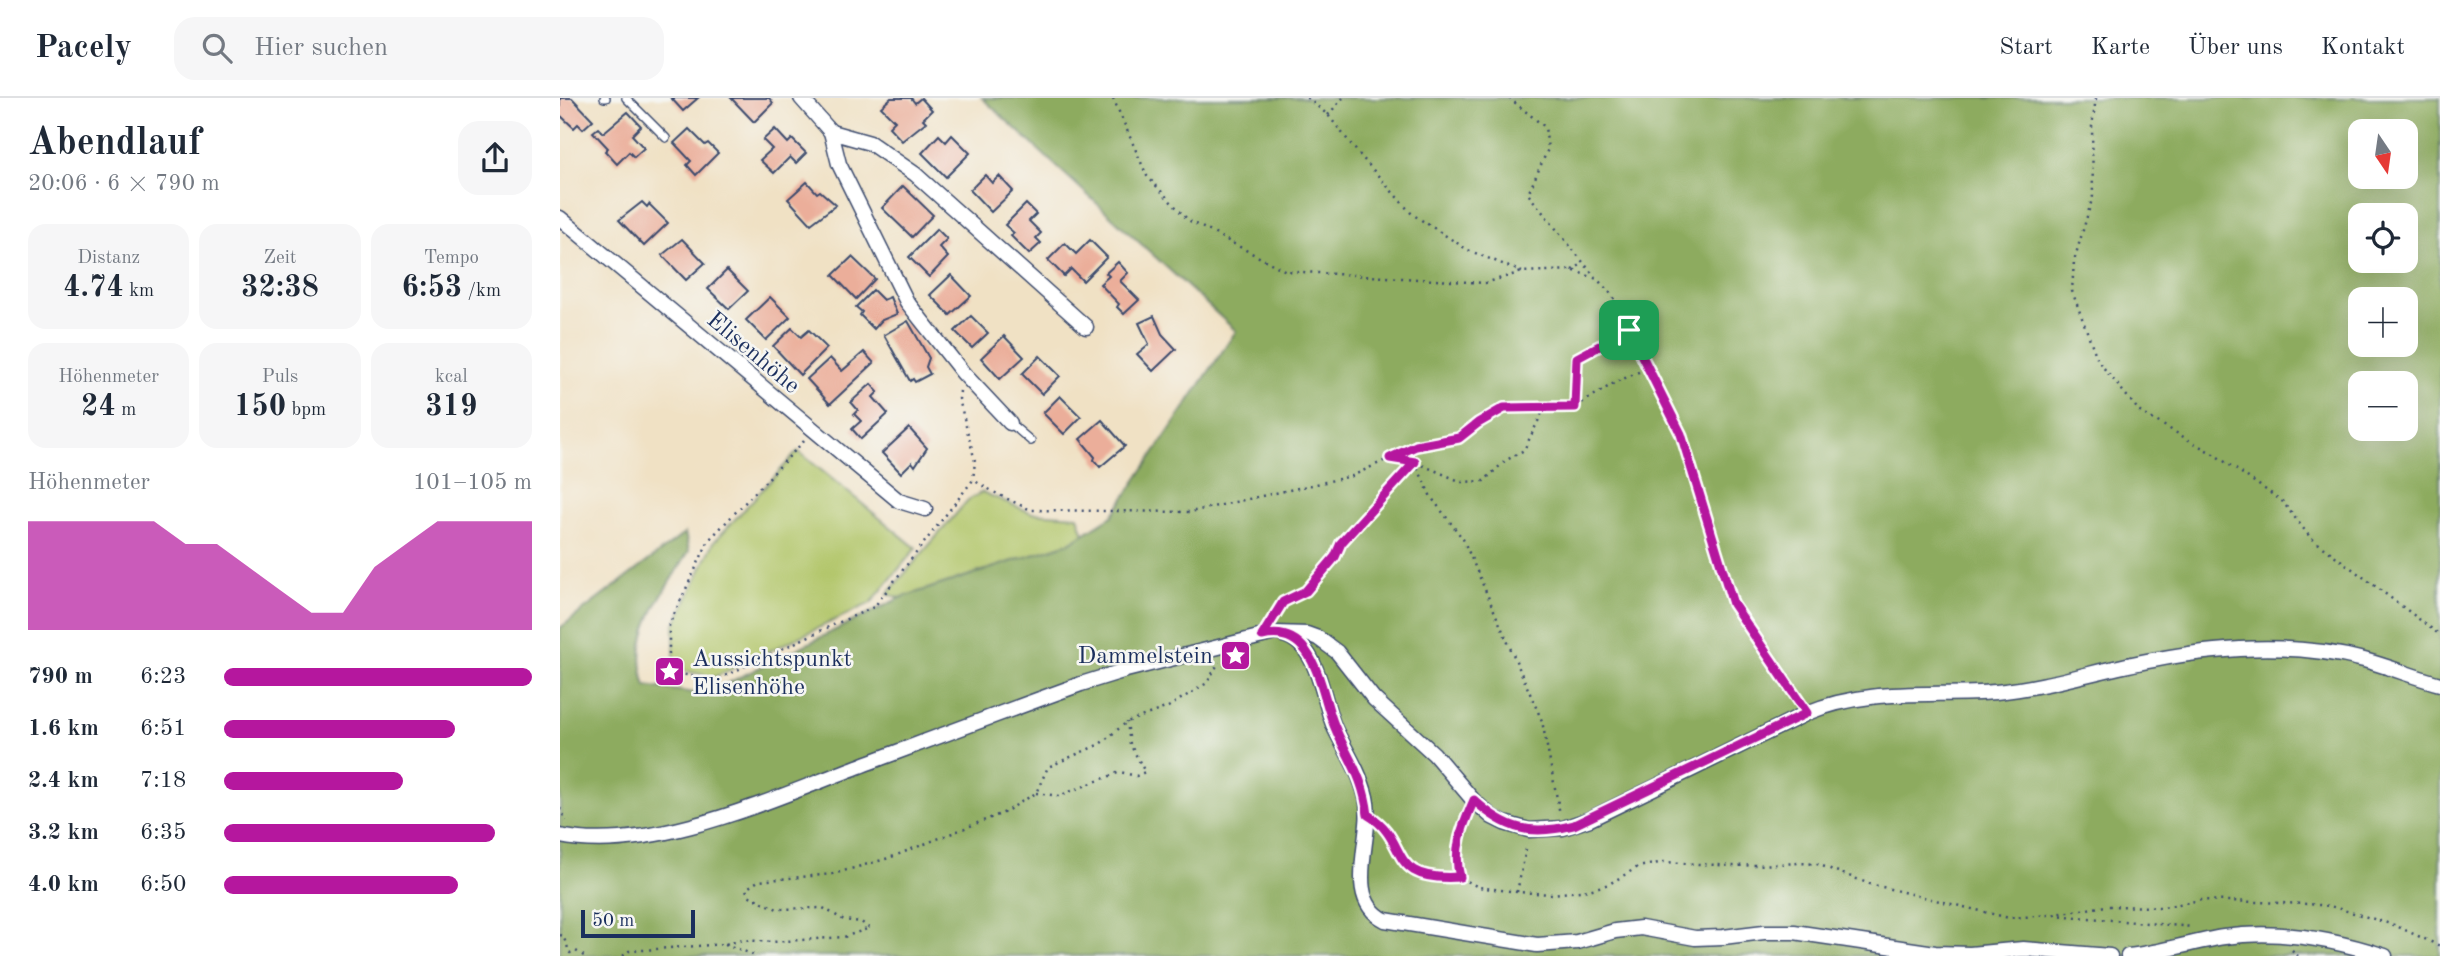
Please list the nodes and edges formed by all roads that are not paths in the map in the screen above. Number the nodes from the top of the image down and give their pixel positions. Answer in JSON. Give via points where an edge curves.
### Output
{"nodes":[{"id":1,"x":626,"y":98,"type":"edge"},
{"id":2,"x":801,"y":98,"type":"edge"},
{"id":3,"x":831,"y":132,"type":"junction"},
{"id":4,"x":666,"y":138,"type":"dead end"},
{"id":5,"x":560,"y":218,"type":"edge"},
{"id":6,"x":1086,"y":327,"type":"dead end"},
{"id":7,"x":1010,"y":423,"type":"joint"},
{"id":8,"x":1031,"y":441,"type":"dead end"},
{"id":9,"x":925,"y":509,"type":"dead end"},
{"id":10,"x":1268,"y":634,"type":"junction"},
{"id":11,"x":2440,"y":684,"type":"edge"},
{"id":12,"x":560,"y":836,"type":"edge"},
{"id":13,"x":2110,"y":956,"type":"edge"},
{"id":14,"x":2128,"y":956,"type":"edge"},
{"id":15,"x":2385,"y":956,"type":"edge"}],
"edges":[{"from":1,"to":4,"type":"lane"},
{"from":2,"to":3,"type":"street"},
{"from":3,"to":6,"type":"street","via":[[870,143],[915,174]]},
{"from":3,"to":7,"type":"street","via":[[839,164],[907,302]]},
{"from":5,"to":9,"type":"street","name":"Elisenhöhe","via":[[899,502]]},
{"from":7,"to":8,"type":"lane"},
{"from":10,"to":11,"type":"street","via":[[1307,634],[1328,644],[1374,699],[1434,754],[1492,817],[1530,830],[1563,828],[1605,812],[1807,713],[1858,698],[1997,692],[2178,655],[2243,649],[2363,660]]},
{"from":10,"to":12,"type":"street","via":[[1081,684],[730,814],[631,837]]},
{"from":10,"to":13,"type":"street","via":[[1289,636],[1300,644],[1316,669],[1334,726],[1362,781],[1368,815],[1362,883],[1366,902],[1385,920],[1537,945],[1570,944],[1641,928],[1695,937],[1794,932],[1936,953],[2023,949]]},
{"from":14,"to":15,"type":"street","via":[[2228,937],[2274,934],[2333,941]]}]}
